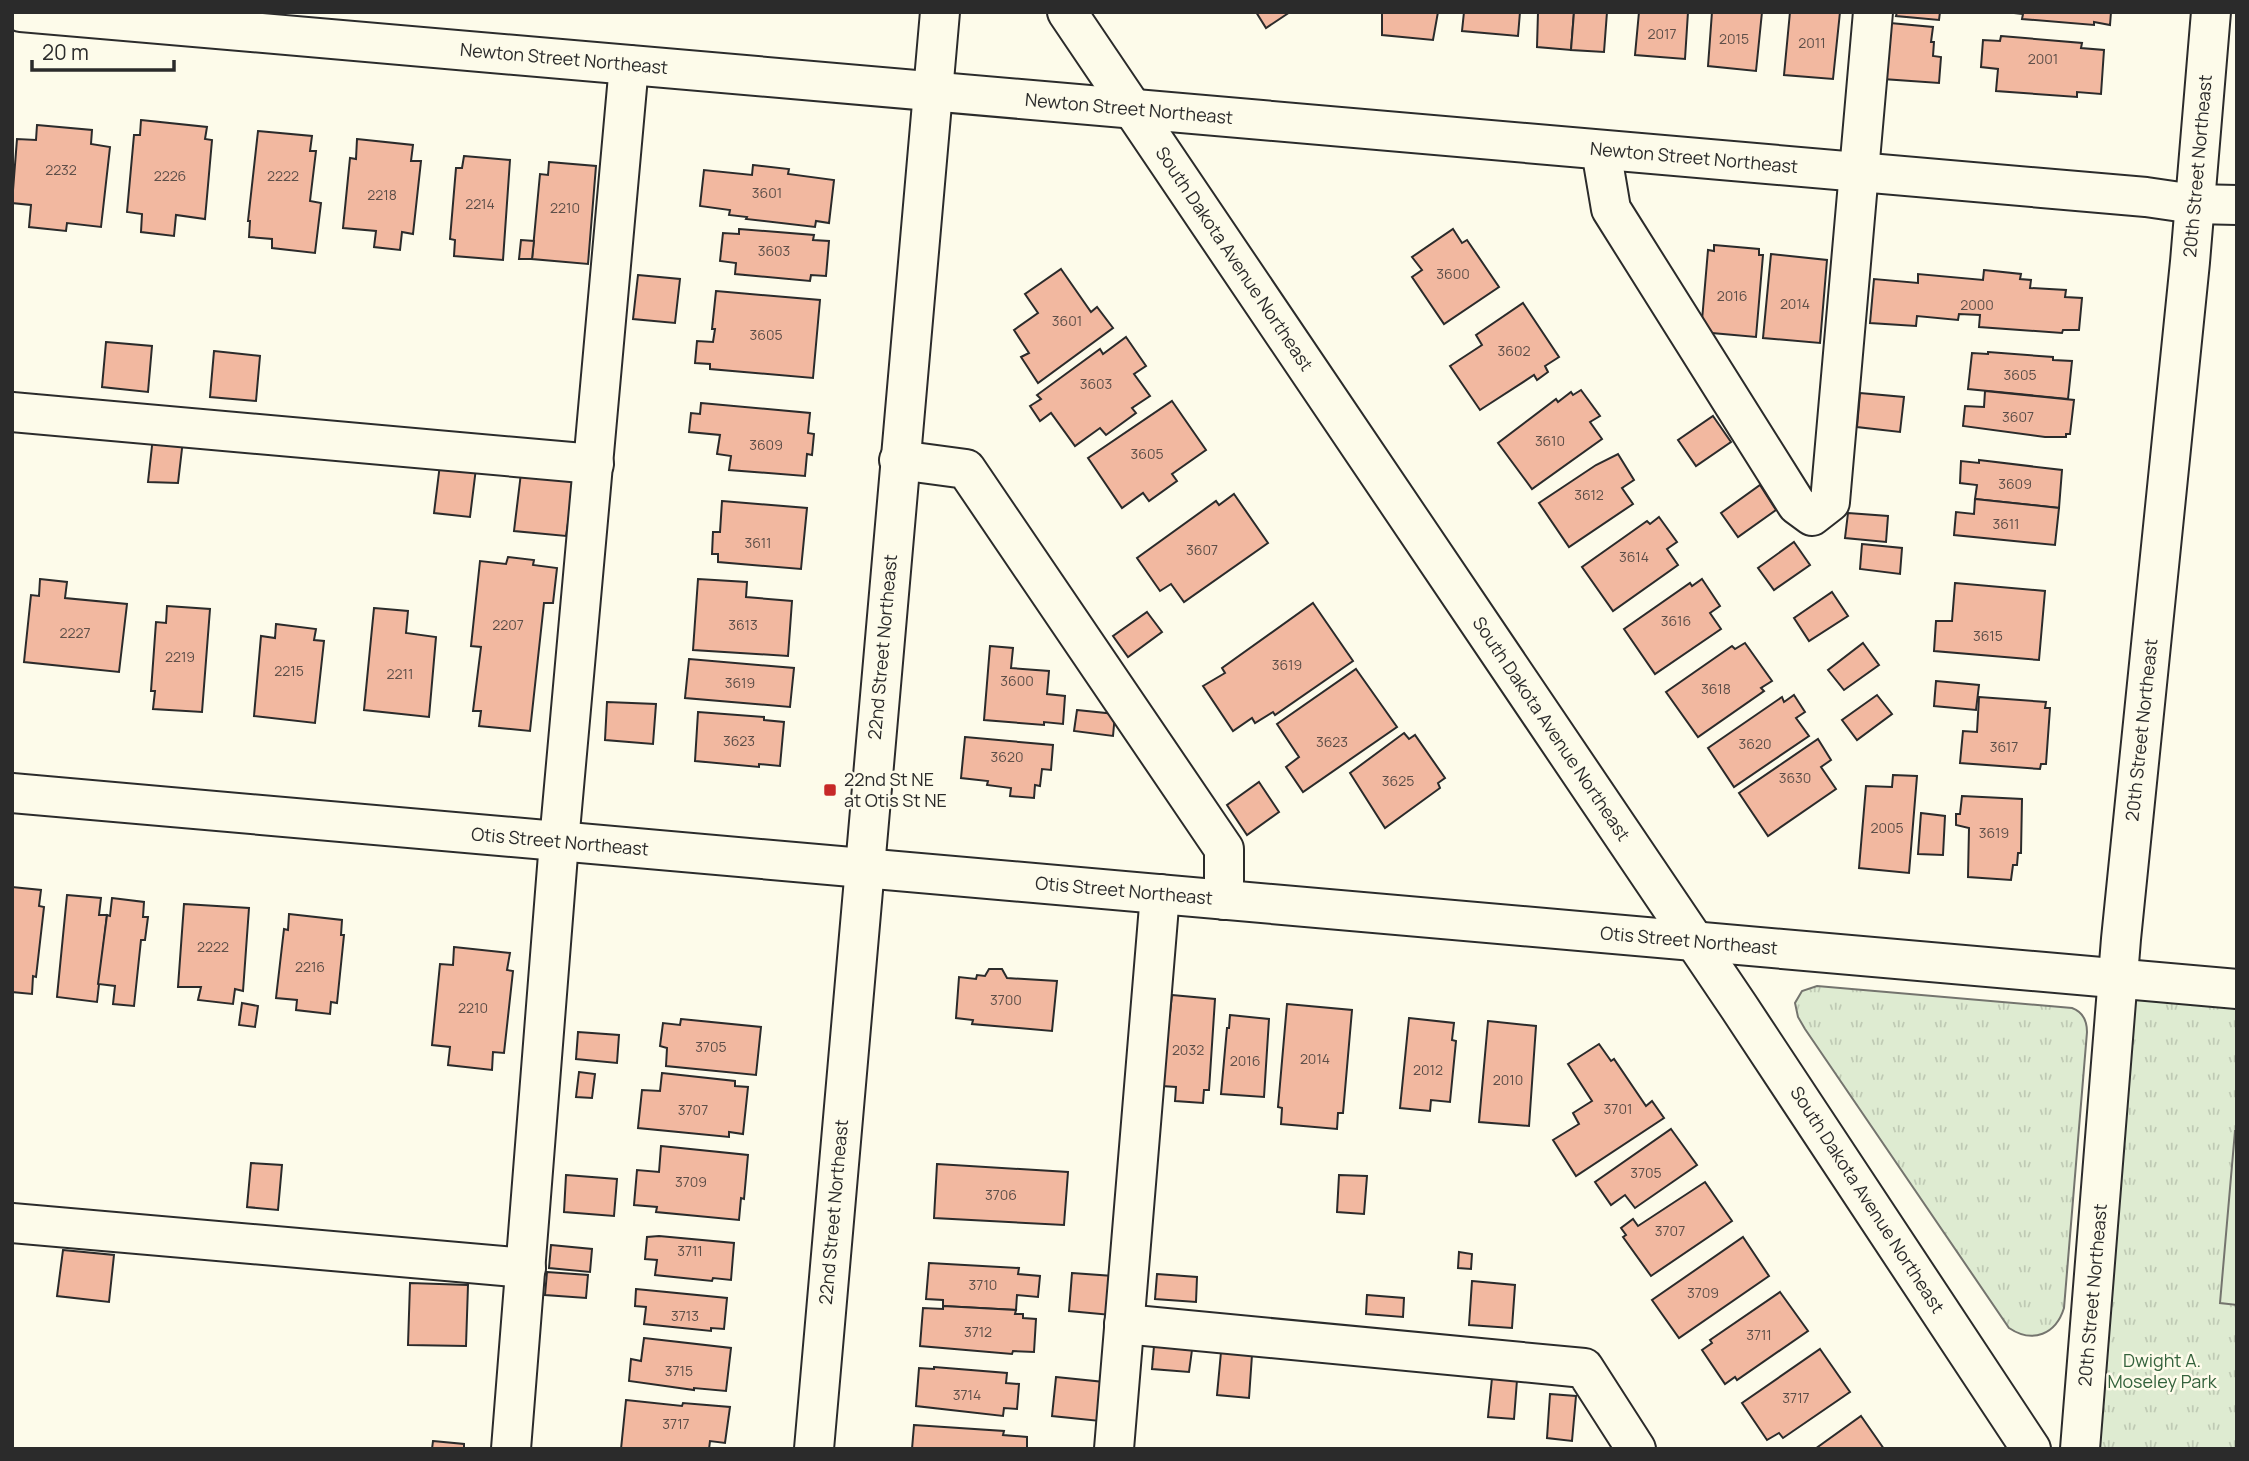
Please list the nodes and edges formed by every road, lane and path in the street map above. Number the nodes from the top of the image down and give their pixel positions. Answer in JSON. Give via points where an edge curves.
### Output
{"nodes":[{"id":1,"x":21,"y":12,"type":"edge"},
{"id":2,"x":940,"y":12,"type":"edge"},
{"id":3,"x":1067,"y":12,"type":"edge"},
{"id":4,"x":1873,"y":12,"type":"edge"},
{"id":5,"x":2211,"y":12,"type":"edge"},
{"id":6,"x":629,"y":65,"type":"junction"},
{"id":7,"x":932,"y":91,"type":"junction"},
{"id":8,"x":1133,"y":109,"type":"junction"},
{"id":9,"x":1601,"y":150,"type":"junction"},
{"id":10,"x":1860,"y":172,"type":"junction"},
{"id":11,"x":2194,"y":204,"type":"junction"},
{"id":12,"x":2237,"y":205,"type":"edge"},
{"id":13,"x":12,"y":412,"type":"edge"},
{"id":14,"x":899,"y":460,"type":"junction"},
{"id":15,"x":594,"y":464,"type":"junction"},
{"id":16,"x":12,"y":793,"type":"edge"},
{"id":17,"x":559,"y":842,"type":"junction"},
{"id":18,"x":864,"y":868,"type":"junction"},
{"id":19,"x":1160,"y":894,"type":"junction"},
{"id":20,"x":1224,"y":900,"type":"junction"},
{"id":21,"x":1695,"y":942,"type":"junction"},
{"id":22,"x":2119,"y":979,"type":"junction"},
{"id":23,"x":2237,"y":989,"type":"edge"},
{"id":24,"x":12,"y":1223,"type":"edge"},
{"id":25,"x":526,"y":1268,"type":"junction"},
{"id":26,"x":1124,"y":1324,"type":"junction"},
{"id":27,"x":511,"y":1449,"type":"edge"},
{"id":28,"x":814,"y":1449,"type":"edge"},
{"id":29,"x":1114,"y":1449,"type":"edge"},
{"id":30,"x":1636,"y":1449,"type":"edge"},
{"id":31,"x":2031,"y":1449,"type":"edge"},
{"id":32,"x":2080,"y":1449,"type":"edge"}],
"edges":[{"from":1,"to":6,"type":"street","name":"Newton Street Northeast"},
{"from":2,"to":7,"type":"street","name":"22nd Street Northeast"},
{"from":3,"to":8,"type":"street","name":"South Dakota Avenue Northeast"},
{"from":4,"to":10,"type":"street"},
{"from":5,"to":11,"type":"street","name":"20th Street Northeast"},
{"from":6,"to":7,"type":"street","name":"Newton Street Northeast"},
{"from":6,"to":15,"type":"street"},
{"from":7,"to":8,"type":"street","name":"Newton Street Northeast"},
{"from":7,"to":14,"type":"street","name":"22nd Street Northeast"},
{"from":8,"to":9,"type":"street","name":"Newton Street Northeast"},
{"from":8,"to":21,"type":"street","name":"South Dakota Avenue Northeast"},
{"from":9,"to":10,"type":"street","name":"Newton Street Northeast"},
{"from":9,"to":10,"type":"street","via":[[1611,209],[1797,505],[1812,516],[1830,502]]},
{"from":10,"to":11,"type":"street","name":"Newton Street Northeast"},
{"from":11,"to":12,"type":"street","name":"Newton Street Northeast"},
{"from":11,"to":22,"type":"street","name":"20th Street Northeast"},
{"from":13,"to":15,"type":"street"},
{"from":14,"to":18,"type":"street","name":"22nd Street Northeast"},
{"from":14,"to":20,"type":"street","via":[[966,469],[1224,849]]},
{"from":15,"to":17,"type":"street"},
{"from":16,"to":17,"type":"street","name":"Otis Street Northeast"},
{"from":17,"to":18,"type":"street","name":"Otis Street Northeast"},
{"from":17,"to":25,"type":"street"},
{"from":18,"to":19,"type":"street","name":"Otis Street Northeast"},
{"from":18,"to":28,"type":"street","name":"22nd Street Northeast"},
{"from":19,"to":20,"type":"street","name":"Otis Street Northeast"},
{"from":19,"to":26,"type":"street"},
{"from":20,"to":21,"type":"street","name":"Otis Street Northeast"},
{"from":21,"to":22,"type":"street","name":"Otis Street Northeast"},
{"from":21,"to":31,"type":"street","name":"South Dakota Avenue Northeast"},
{"from":22,"to":23,"type":"street","name":"Otis Street Northeast"},
{"from":22,"to":32,"type":"street","name":"20th Street Northeast"},
{"from":24,"to":25,"type":"street"},
{"from":25,"to":27,"type":"street"},
{"from":26,"to":29,"type":"street"},
{"from":26,"to":30,"type":"street","via":[[1584,1368]]}]}
